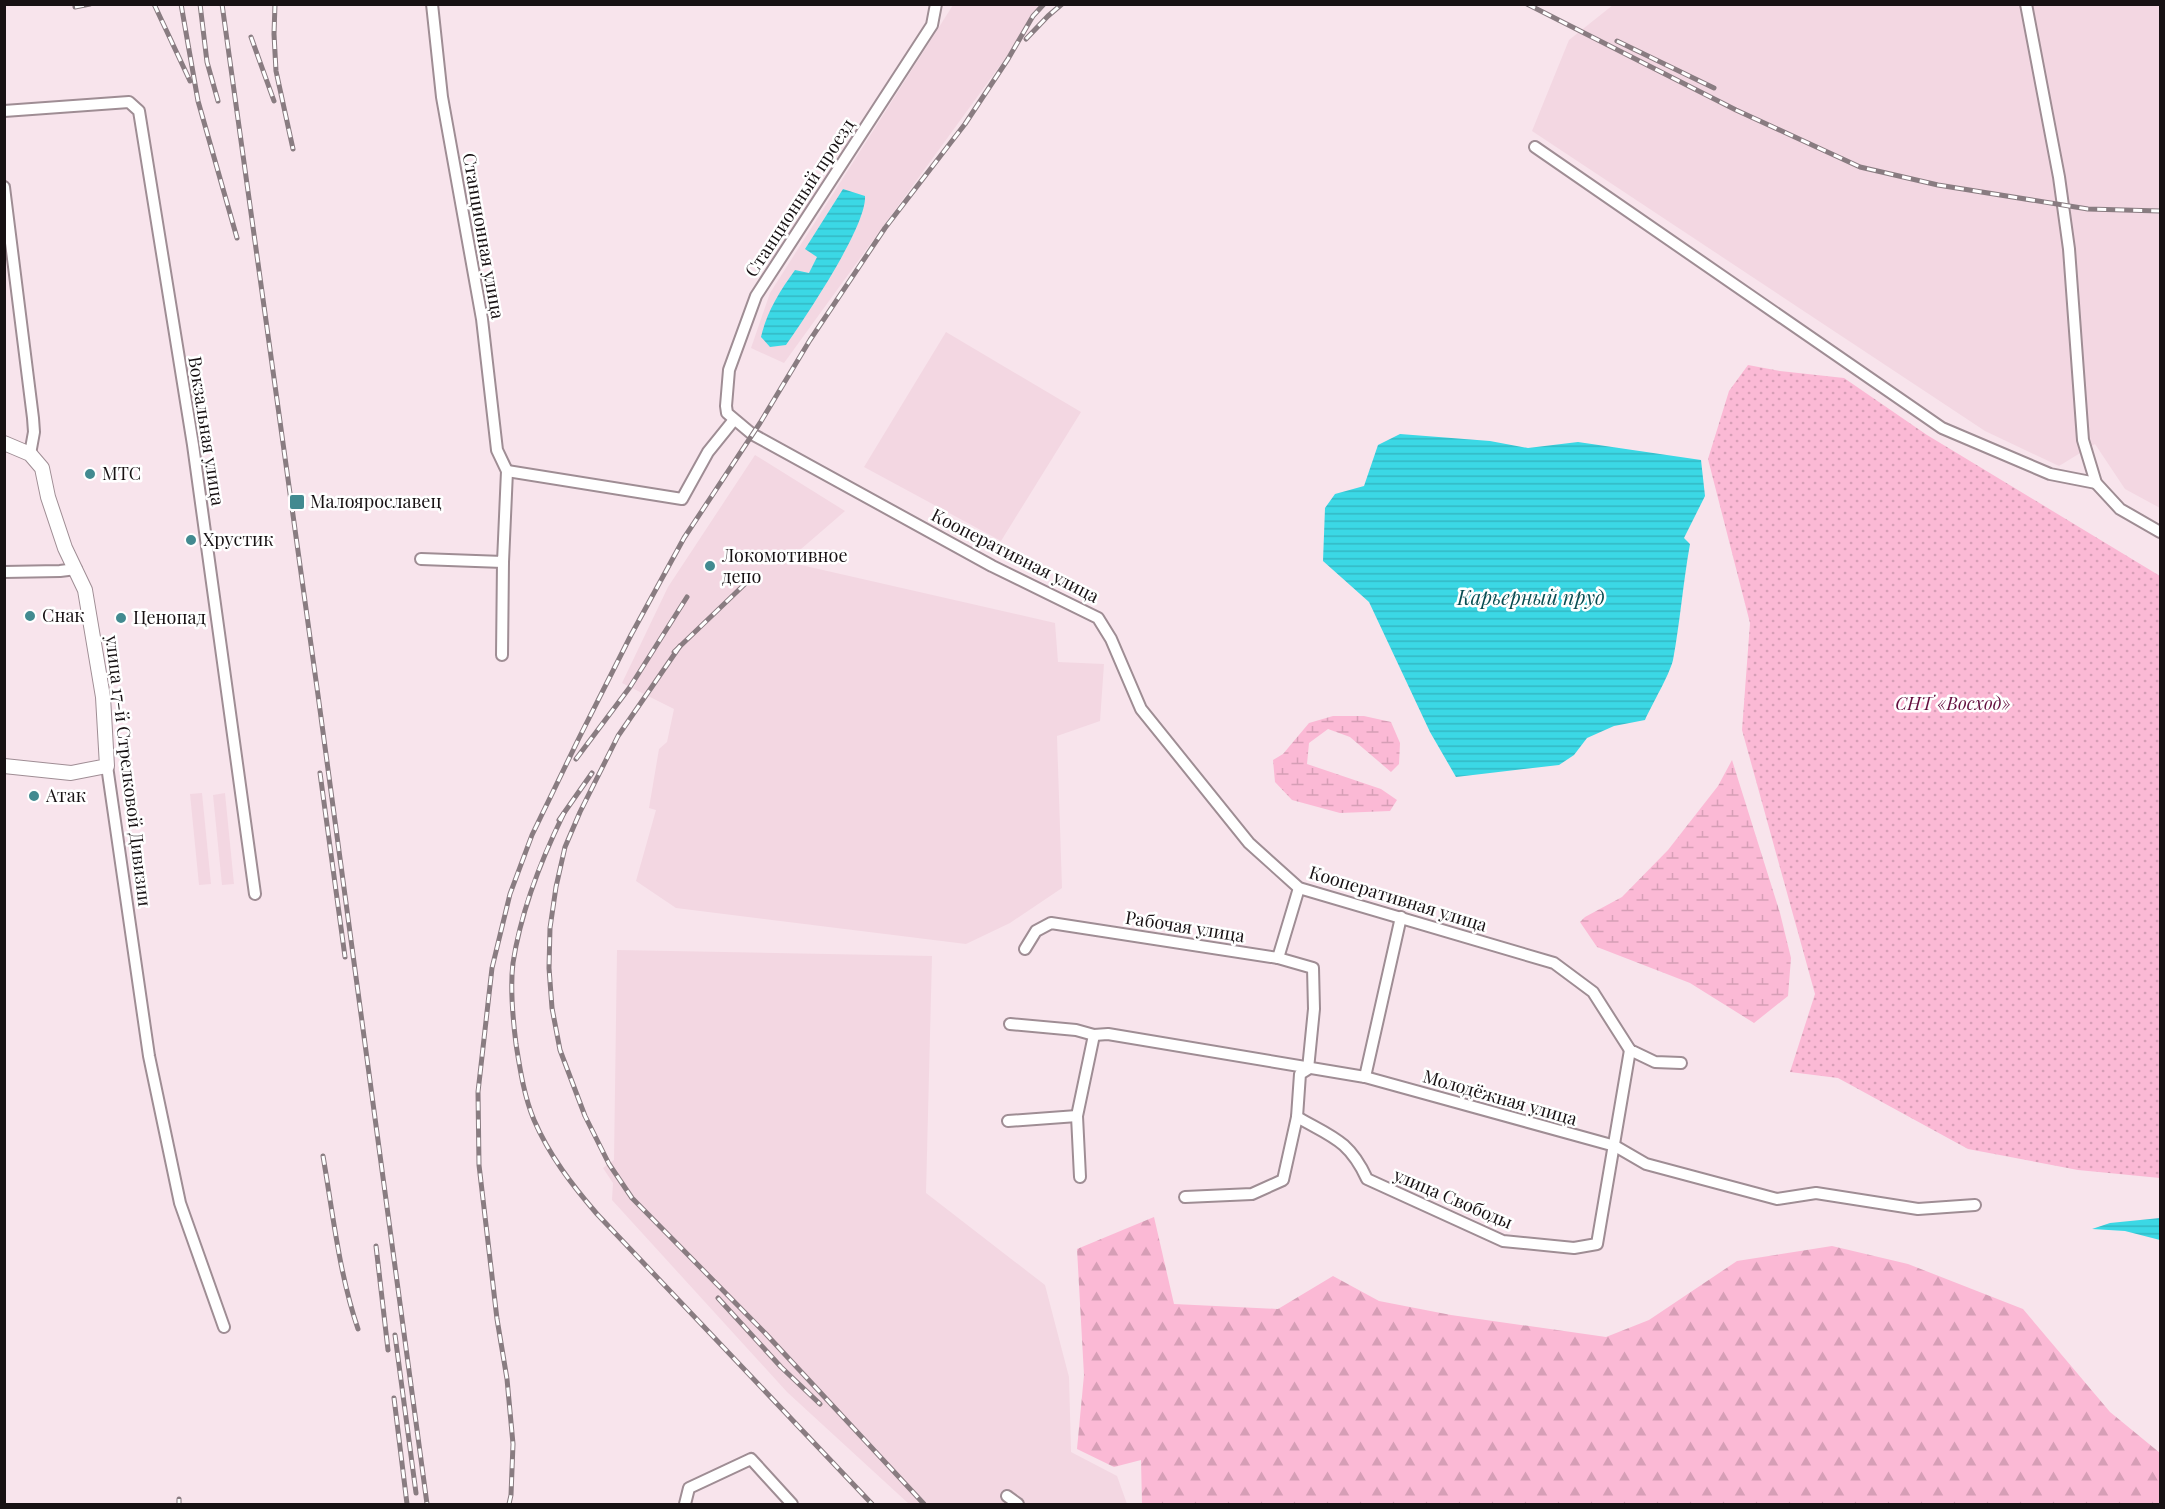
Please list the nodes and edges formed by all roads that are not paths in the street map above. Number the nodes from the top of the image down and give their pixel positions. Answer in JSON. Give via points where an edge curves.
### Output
{"nodes":[{"id":1,"x":432,"y":4,"type":"edge"},
{"id":2,"x":936,"y":4,"type":"edge"},
{"id":3,"x":2026,"y":4,"type":"edge"},
{"id":4,"x":4,"y":111,"type":"edge"},
{"id":5,"x":1535,"y":147,"type":"dead end"},
{"id":6,"x":4,"y":187,"type":"edge"},
{"id":7,"x":734,"y":421,"type":"junction"},
{"id":8,"x":4,"y":443,"type":"edge"},
{"id":9,"x":30,"y":454,"type":"junction"},
{"id":10,"x":507,"y":471,"type":"junction"},
{"id":11,"x":2096,"y":483,"type":"junction"},
{"id":12,"x":2160,"y":532,"type":"edge"},
{"id":13,"x":421,"y":559,"type":"dead end"},
{"id":14,"x":503,"y":562,"type":"junction"},
{"id":15,"x":76,"y":569,"type":"junction"},
{"id":16,"x":4,"y":572,"type":"edge"},
{"id":17,"x":502,"y":655,"type":"dead end"},
{"id":18,"x":4,"y":766,"type":"edge"},
{"id":19,"x":107,"y":766,"type":"junction"},
{"id":20,"x":1299,"y":888,"type":"junction"},
{"id":21,"x":255,"y":894,"type":"dead end"},
{"id":22,"x":1401,"y":916,"type":"junction"},
{"id":23,"x":1025,"y":949,"type":"dead end"},
{"id":24,"x":1278,"y":957,"type":"junction"},
{"id":25,"x":1010,"y":1024,"type":"dead end"},
{"id":26,"x":1094,"y":1035,"type":"junction"},
{"id":27,"x":1630,"y":1050,"type":"junction"},
{"id":28,"x":1681,"y":1063,"type":"dead end"},
{"id":29,"x":1308,"y":1069,"type":"junction"},
{"id":30,"x":1365,"y":1077,"type":"junction"},
{"id":31,"x":1077,"y":1116,"type":"junction"},
{"id":32,"x":1297,"y":1117,"type":"junction"},
{"id":33,"x":1008,"y":1121,"type":"dead end"},
{"id":34,"x":1615,"y":1146,"type":"junction"},
{"id":35,"x":1080,"y":1178,"type":"dead end"},
{"id":36,"x":1185,"y":1197,"type":"dead end"},
{"id":37,"x":1975,"y":1205,"type":"dead end"},
{"id":38,"x":224,"y":1326,"type":"dead end"},
{"id":39,"x":1007,"y":1496,"type":"dead end"},
{"id":40,"x":685,"y":1504,"type":"edge"},
{"id":41,"x":792,"y":1504,"type":"edge"},
{"id":42,"x":1018,"y":1504,"type":"edge"}],
"edges":[{"from":1,"to":10,"type":"street","name":"Станционная улица","via":[[442,97],[482,319],[497,450]]},
{"from":2,"to":7,"type":"street","name":"Станционный проезд","via":[[932,25],[756,296],[729,370],[726,406]]},
{"from":3,"to":11,"type":"street","via":[[2059,177],[2069,249],[2083,440]]},
{"from":4,"to":21,"type":"street","name":"Вокзальная улица","via":[[129,102],[139,111],[193,446]]},
{"from":5,"to":11,"type":"street","via":[[1942,428],[2050,474]]},
{"from":6,"to":9,"type":"street","via":[[33,418]]},
{"from":7,"to":10,"type":"street","via":[[708,452],[682,499]]},
{"from":7,"to":20,"type":"street","name":"Кооперативная улица","via":[[992,566],[1098,618],[1142,709],[1249,843]]},
{"from":8,"to":9,"type":"main road"},
{"from":9,"to":15,"type":"main road","name":"улица 17-й Стрелковой Дивизии","via":[[42,468],[48,497]]},
{"from":10,"to":14,"type":"street"},
{"from":11,"to":12,"type":"street","via":[[2120,509]]},
{"from":13,"to":14,"type":"street"},
{"from":14,"to":17,"type":"street"},
{"from":15,"to":16,"type":"street"},
{"from":15,"to":19,"type":"main road","name":"улица 17-й Стрелковой Дивизии","via":[[84,590],[103,697]]},
{"from":18,"to":19,"type":"main road","via":[[71,773]]},
{"from":19,"to":38,"type":"street","name":"улица 17-й Стрелковой Дивизии","via":[[149,1056],[180,1203]]},
{"from":20,"to":22,"type":"street","name":"Кооперативная улица"},
{"from":20,"to":24,"type":"street"},
{"from":22,"to":27,"type":"street","name":"Кооперативная улица","via":[[1554,963],[1593,993]]},
{"from":22,"to":30,"type":"street"},
{"from":23,"to":24,"type":"street","name":"Рабочая улица","via":[[1036,931],[1051,922]]},
{"from":24,"to":29,"type":"street","name":"Рабочая улица","via":[[1313,968],[1314,1009]]},
{"from":25,"to":26,"type":"street","name":"Молодёжная улица"},
{"from":26,"to":29,"type":"street","name":"Молодёжная улица","via":[[1108,1034]]},
{"from":26,"to":31,"type":"street"},
{"from":27,"to":28,"type":"street","via":[[1655,1062]]},
{"from":27,"to":34,"type":"street"},
{"from":29,"to":30,"type":"street","name":"Молодёжная улица"},
{"from":29,"to":32,"type":"street","via":[[1300,1074]]},
{"from":30,"to":34,"type":"street","name":"Молодёжная улица"},
{"from":31,"to":33,"type":"street"},
{"from":31,"to":35,"type":"street"},
{"from":32,"to":34,"type":"street","name":"улица Свободы","via":[[1344,1144],[1367,1179],[1503,1241],[1574,1248],[1597,1244]]},
{"from":32,"to":36,"type":"street","via":[[1283,1180],[1252,1194]]},
{"from":34,"to":37,"type":"street","name":"Молодёжная улица","via":[[1646,1164],[1778,1199],[1816,1193],[1918,1209]]},
{"from":39,"to":42,"type":"street"},
{"from":40,"to":41,"type":"street","via":[[689,1488],[751,1458]]}]}
